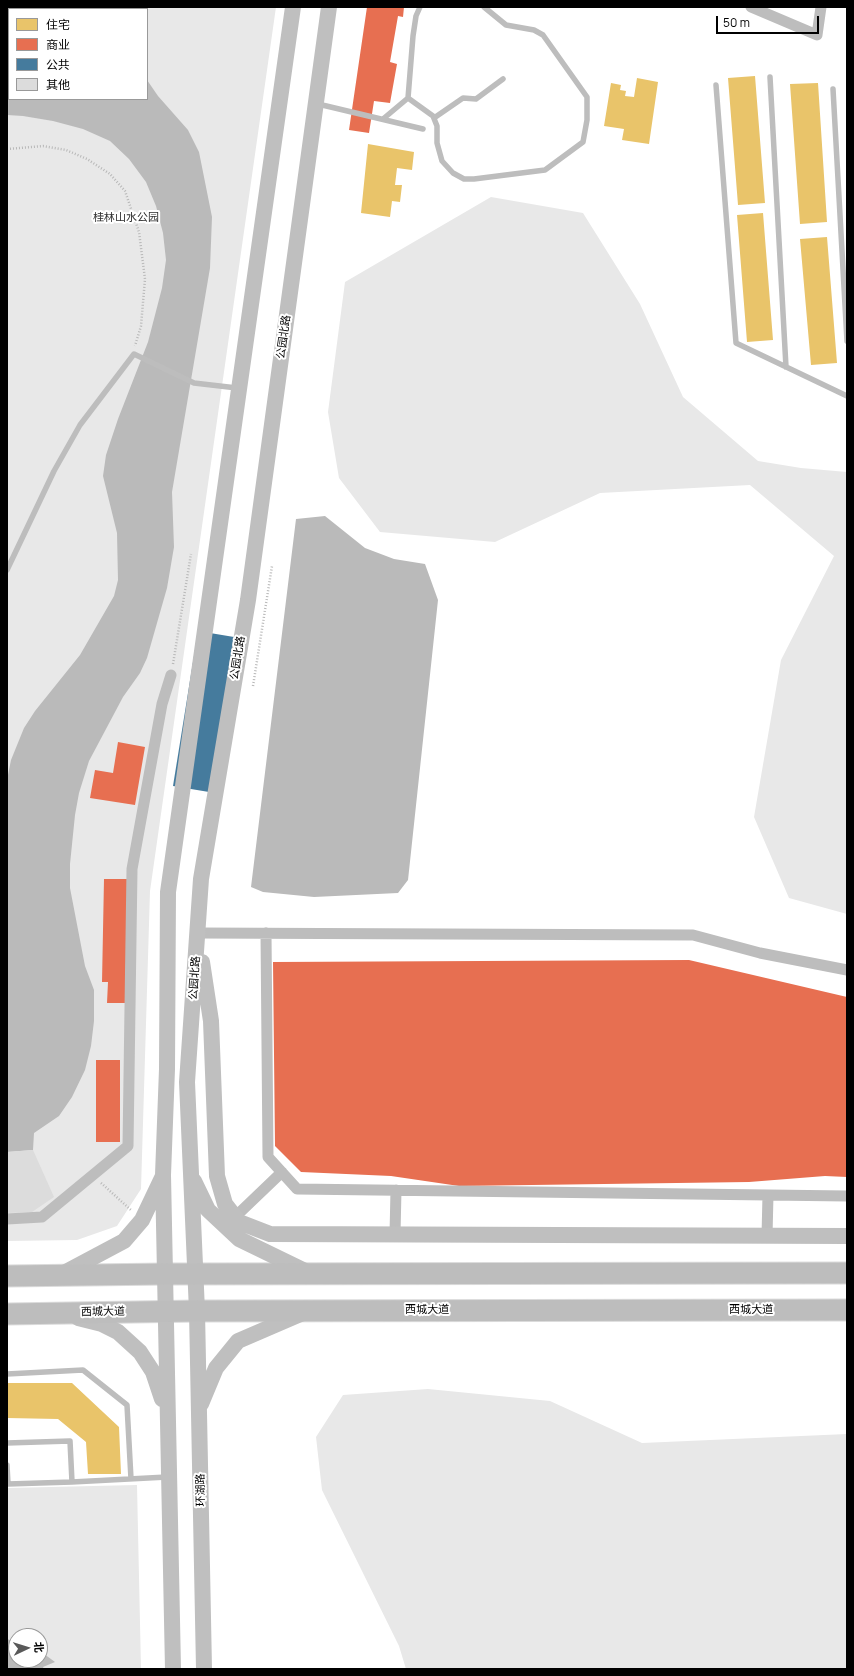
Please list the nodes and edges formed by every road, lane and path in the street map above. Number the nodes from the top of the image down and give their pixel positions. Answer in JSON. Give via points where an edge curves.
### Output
{"nodes":[{"id":1,"x":293,"y":7,"type":"edge"},
{"id":2,"x":329,"y":7,"type":"edge"},
{"id":3,"x":420,"y":7,"type":"edge"},
{"id":4,"x":484,"y":7,"type":"edge"},
{"id":5,"x":751,"y":7,"type":"edge"},
{"id":6,"x":821,"y":7,"type":"edge"},
{"id":7,"x":770,"y":77,"type":"dead end"},
{"id":8,"x":503,"y":80,"type":"dead end"},
{"id":9,"x":716,"y":85,"type":"dead end"},
{"id":10,"x":833,"y":89,"type":"dead end"},
{"id":11,"x":408,"y":98,"type":"junction"},
{"id":12,"x":316,"y":103,"type":"junction"},
{"id":13,"x":434,"y":118,"type":"junction"},
{"id":14,"x":382,"y":119,"type":"junction"},
{"id":15,"x":423,"y":129,"type":"dead end"},
{"id":16,"x":7,"y":149,"type":"edge"},
{"id":17,"x":847,"y":341,"type":"edge"},
{"id":18,"x":134,"y":354,"type":"junction"},
{"id":19,"x":786,"y":367,"type":"junction"},
{"id":20,"x":240,"y":388,"type":"junction"},
{"id":21,"x":847,"y":396,"type":"edge"},
{"id":22,"x":191,"y":554,"type":"dead end"},
{"id":23,"x":272,"y":566,"type":"dead end"},
{"id":24,"x":7,"y":570,"type":"edge"},
{"id":25,"x":171,"y":675,"type":"joint"},
{"id":26,"x":252,"y":686,"type":"dead end"},
{"id":27,"x":198,"y":933,"type":"junction"},
{"id":28,"x":266,"y":933,"type":"junction"},
{"id":29,"x":847,"y":970,"type":"edge"},
{"id":30,"x":282,"y":1172,"type":"junction"},
{"id":31,"x":191,"y":1174,"type":"junction"},
{"id":32,"x":93,"y":1175,"type":"junction"},
{"id":33,"x":163,"y":1175,"type":"junction"},
{"id":34,"x":396,"y":1190,"type":"junction"},
{"id":35,"x":768,"y":1195,"type":"junction"},
{"id":36,"x":847,"y":1196,"type":"edge"},
{"id":37,"x":235,"y":1217,"type":"junction"},
{"id":38,"x":7,"y":1219,"type":"edge"},
{"id":39,"x":142,"y":1220,"type":"junction"},
{"id":40,"x":395,"y":1234,"type":"junction"},
{"id":41,"x":767,"y":1236,"type":"junction"},
{"id":42,"x":847,"y":1236,"type":"edge"},
{"id":43,"x":847,"y":1273,"type":"edge"},
{"id":44,"x":166,"y":1274,"type":"junction"},
{"id":45,"x":195,"y":1274,"type":"junction"},
{"id":46,"x":311,"y":1274,"type":"junction"},
{"id":47,"x":7,"y":1276,"type":"edge"},
{"id":48,"x":59,"y":1276,"type":"junction"},
{"id":49,"x":197,"y":1310,"type":"junction"},
{"id":50,"x":310,"y":1310,"type":"junction"},
{"id":51,"x":847,"y":1310,"type":"edge"},
{"id":52,"x":165,"y":1311,"type":"junction"},
{"id":53,"x":57,"y":1313,"type":"junction"},
{"id":54,"x":7,"y":1314,"type":"edge"},
{"id":55,"x":7,"y":1374,"type":"edge"},
{"id":56,"x":199,"y":1410,"type":"junction"},
{"id":57,"x":167,"y":1414,"type":"junction"},
{"id":58,"x":7,"y":1443,"type":"edge"},
{"id":59,"x":7,"y":1465,"type":"edge"},
{"id":60,"x":169,"y":1477,"type":"junction"},
{"id":61,"x":131,"y":1479,"type":"junction"},
{"id":62,"x":72,"y":1482,"type":"junction"},
{"id":63,"x":173,"y":1669,"type":"edge"},
{"id":64,"x":204,"y":1669,"type":"edge"}],
"edges":[{"from":1,"to":20,"type":"main road"},
{"from":2,"to":12,"type":"main road","name":"公园北路"},
{"from":3,"to":11,"type":"lane","via":[[413,36]]},
{"from":4,"to":13,"type":"lane","via":[[506,25],[534,30],[543,35],[587,97],[587,120],[583,142],[545,170],[474,180],[464,179],[453,173],[442,161]]},
{"from":5,"to":6,"type":"street","via":[[817,35]]},
{"from":7,"to":19,"type":"lane"},
{"from":8,"to":13,"type":"lane","via":[[476,99],[463,98]]},
{"from":9,"to":19,"type":"lane","via":[[736,343]]},
{"from":10,"to":17,"type":"lane"},
{"from":11,"to":13,"type":"lane"},
{"from":11,"to":14,"type":"lane"},
{"from":12,"to":14,"type":"lane"},
{"from":12,"to":27,"type":"main road","name":"公园北路","via":[[248,600],[201,879]]},
{"from":14,"to":15,"type":"lane"},
{"from":16,"to":18,"type":"path","via":[[43,146],[66,150],[87,159],[110,174],[125,190],[139,232],[145,279],[141,326]]},
{"from":18,"to":20,"type":"lane","via":[[194,383]]},
{"from":18,"to":24,"type":"lane","via":[[80,425],[54,470]]},
{"from":19,"to":21,"type":"lane"},
{"from":20,"to":33,"type":"main road","via":[[168,892],[167,1069]]},
{"from":22,"to":25,"type":"path"},
{"from":23,"to":26,"type":"path"},
{"from":25,"to":32,"type":"street","via":[[162,704],[132,869],[128,1146]]},
{"from":27,"to":28,"type":"street"},
{"from":27,"to":31,"type":"main road","name":"公园北路","via":[[187,1082]]},
{"from":27,"to":37,"type":"main road","via":[[211,1021],[217,1176],[226,1204]]},
{"from":28,"to":29,"type":"street","via":[[693,935],[760,953]]},
{"from":28,"to":30,"type":"street","via":[[268,1157]]},
{"from":30,"to":34,"type":"street","via":[[297,1189]]},
{"from":30,"to":37,"type":"street"},
{"from":31,"to":45,"type":"main road","name":"公园北路"},
{"from":31,"to":46,"type":"main road","via":[[208,1210],[239,1239]]},
{"from":32,"to":38,"type":"street","via":[[42,1217]]},
{"from":32,"to":39,"type":"path"},
{"from":33,"to":39,"type":"main road"},
{"from":33,"to":44,"type":"main road"},
{"from":34,"to":35,"type":"street"},
{"from":34,"to":40,"type":"street"},
{"from":35,"to":36,"type":"street"},
{"from":35,"to":41,"type":"street"},
{"from":37,"to":40,"type":"main road","via":[[239,1222],[270,1234]]},
{"from":39,"to":48,"type":"main road","via":[[124,1241]]},
{"from":40,"to":41,"type":"main road"},
{"from":41,"to":42,"type":"main road"},
{"from":43,"to":46,"type":"highway"},
{"from":44,"to":45,"type":"highway"},
{"from":44,"to":48,"type":"highway"},
{"from":44,"to":52,"type":"main road"},
{"from":45,"to":46,"type":"highway"},
{"from":45,"to":49,"type":"main road","name":"公园北路"},
{"from":47,"to":48,"type":"highway"},
{"from":49,"to":50,"type":"highway","name":"西城大道"},
{"from":49,"to":52,"type":"highway","name":"西城大道"},
{"from":49,"to":56,"type":"main road","name":"环湖路"},
{"from":50,"to":51,"type":"highway","name":"西城大道"},
{"from":50,"to":56,"type":"main road","via":[[238,1341],[216,1368]]},
{"from":52,"to":53,"type":"highway","name":"西城大道"},
{"from":52,"to":57,"type":"main road"},
{"from":53,"to":54,"type":"highway","name":"西城大道"},
{"from":53,"to":57,"type":"main road","via":[[102,1324],[118,1332],[140,1352],[153,1372]]},
{"from":55,"to":61,"type":"lane","via":[[83,1370],[128,1405]]},
{"from":56,"to":64,"type":"main road","name":"环湖路"},
{"from":57,"to":60,"type":"main road"},
{"from":58,"to":62,"type":"lane","via":[[70,1440]]},
{"from":59,"to":62,"type":"lane","via":[[8,1484]]},
{"from":60,"to":61,"type":"lane"},
{"from":60,"to":63,"type":"main road"},
{"from":61,"to":62,"type":"lane"}]}
